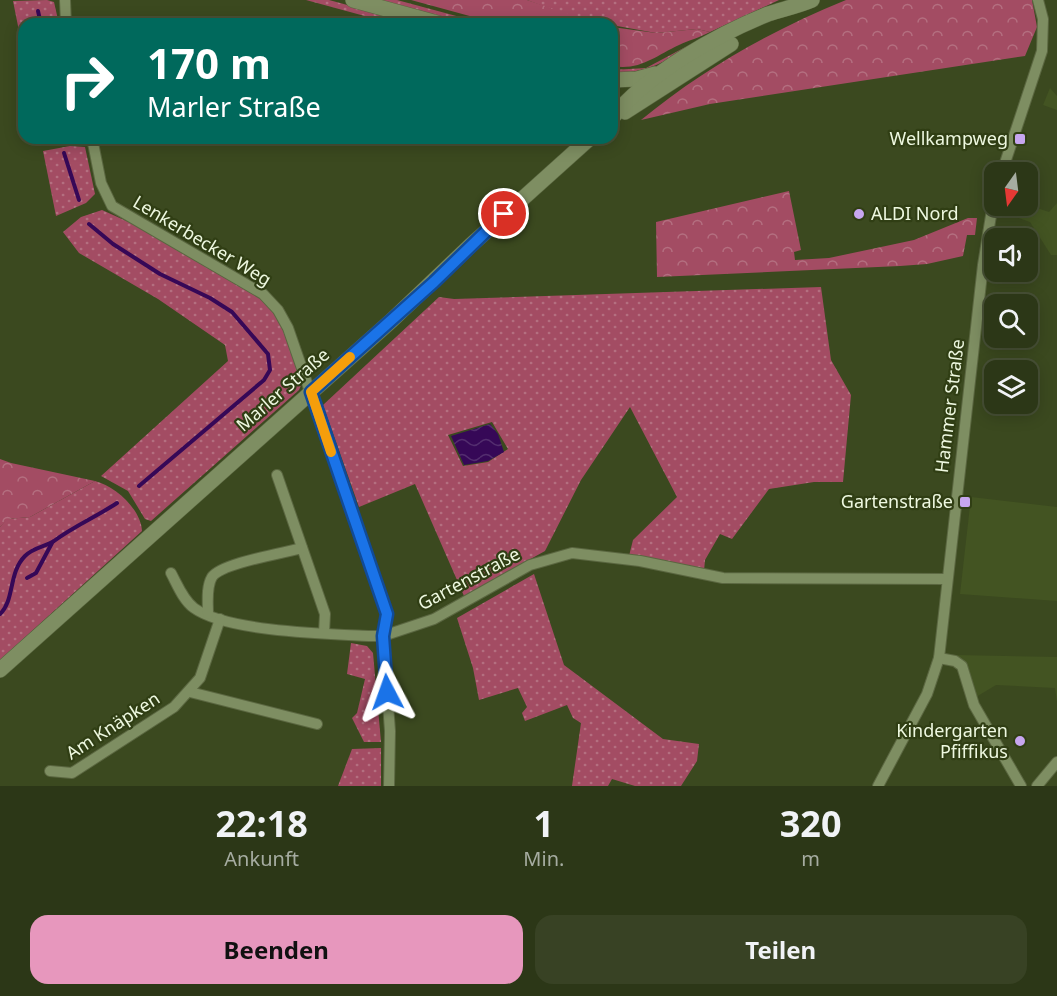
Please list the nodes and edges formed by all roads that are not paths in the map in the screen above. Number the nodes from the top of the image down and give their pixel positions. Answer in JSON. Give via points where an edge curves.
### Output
{"nodes":[{"id":1,"x":65,"y":0,"type":"edge"},
{"id":2,"x":353,"y":0,"type":"edge"},
{"id":3,"x":1038,"y":0,"type":"edge"},
{"id":4,"x":808,"y":1,"type":"edge"},
{"id":5,"x":66,"y":18,"type":"edge"},
{"id":6,"x":419,"y":18,"type":"edge"},
{"id":7,"x":669,"y":69,"type":"junction"},
{"id":8,"x":618,"y":80,"type":"edge"},
{"id":9,"x":618,"y":111,"type":"edge"},
{"id":10,"x":618,"y":115,"type":"edge"},
{"id":11,"x":93,"y":144,"type":"edge"},
{"id":12,"x":583,"y":144,"type":"edge"},
{"id":13,"x":1005,"y":162,"type":"edge"},
{"id":14,"x":991,"y":216,"type":"edge"},
{"id":15,"x":311,"y":392,"type":"junction"},
{"id":16,"x":277,"y":475,"type":"dead end"},
{"id":17,"x":302,"y":548,"type":"junction"},
{"id":18,"x":171,"y":573,"type":"dead end"},
{"id":19,"x":946,"y":579,"type":"junction"},
{"id":20,"x":208,"y":614,"type":"junction"},
{"id":21,"x":220,"y":618,"type":"junction"},
{"id":22,"x":324,"y":633,"type":"junction"},
{"id":23,"x":383,"y":636,"type":"junction"},
{"id":24,"x":939,"y":658,"type":"junction"},
{"id":25,"x":0,"y":670,"type":"edge"},
{"id":26,"x":190,"y":692,"type":"junction"},
{"id":27,"x":317,"y":724,"type":"dead end"},
{"id":28,"x":1057,"y":762,"type":"edge"},
{"id":29,"x":50,"y":771,"type":"dead end"},
{"id":30,"x":389,"y":786,"type":"edge"},
{"id":31,"x":878,"y":786,"type":"edge"},
{"id":32,"x":1021,"y":786,"type":"edge"},
{"id":33,"x":1037,"y":786,"type":"edge"}],
"edges":[{"from":1,"to":5,"type":"street"},
{"from":2,"to":6,"type":"main road"},
{"from":3,"to":13,"type":"street","via":[[1043,19],[1042,51]]},
{"from":4,"to":7,"type":"main road","via":[[735,30]]},
{"from":4,"to":10,"type":"main road","via":[[722,49]]},
{"from":7,"to":8,"type":"main road","via":[[637,79]]},
{"from":7,"to":9,"type":"main road","via":[[628,98]]},
{"from":11,"to":15,"type":"street","name":"Lenkerbecker Weg","via":[[101,183],[112,206],[271,301],[288,328]]},
{"from":12,"to":15,"type":"main road","name":"Marler Straße"},
{"from":14,"to":19,"type":"street","name":"Hammer Straße"},
{"from":15,"to":23,"type":"street","name":"Lenkerbecker Weg","via":[[387,614]]},
{"from":15,"to":25,"type":"main road","name":"Marler Straße"},
{"from":16,"to":17,"type":"street"},
{"from":17,"to":20,"type":"street","via":[[225,568],[213,575]]},
{"from":17,"to":22,"type":"street","via":[[325,614]]},
{"from":18,"to":20,"type":"street","name":"Gartenstraße","via":[[194,608]]},
{"from":19,"to":23,"type":"street","name":"Gartenstraße","via":[[723,578],[640,561],[572,553],[530,565],[434,619]]},
{"from":19,"to":24,"type":"street","name":"Hammer Straße"},
{"from":20,"to":21,"type":"street","name":"Gartenstraße"},
{"from":21,"to":22,"type":"street","name":"Gartenstraße","via":[[261,628]]},
{"from":21,"to":26,"type":"street","name":"Am Knäpken","via":[[200,678]]},
{"from":22,"to":23,"type":"street","name":"Gartenstraße"},
{"from":23,"to":30,"type":"street","name":"Lenkerbecker Weg","via":[[390,731]]},
{"from":24,"to":31,"type":"street","name":"Hammer Straße","via":[[927,694]]},
{"from":24,"to":32,"type":"street","via":[[962,666],[974,705]]},
{"from":26,"to":27,"type":"street"},
{"from":26,"to":29,"type":"street","name":"Am Knäpken","via":[[174,707],[72,774]]},
{"from":28,"to":33,"type":"street"}]}
